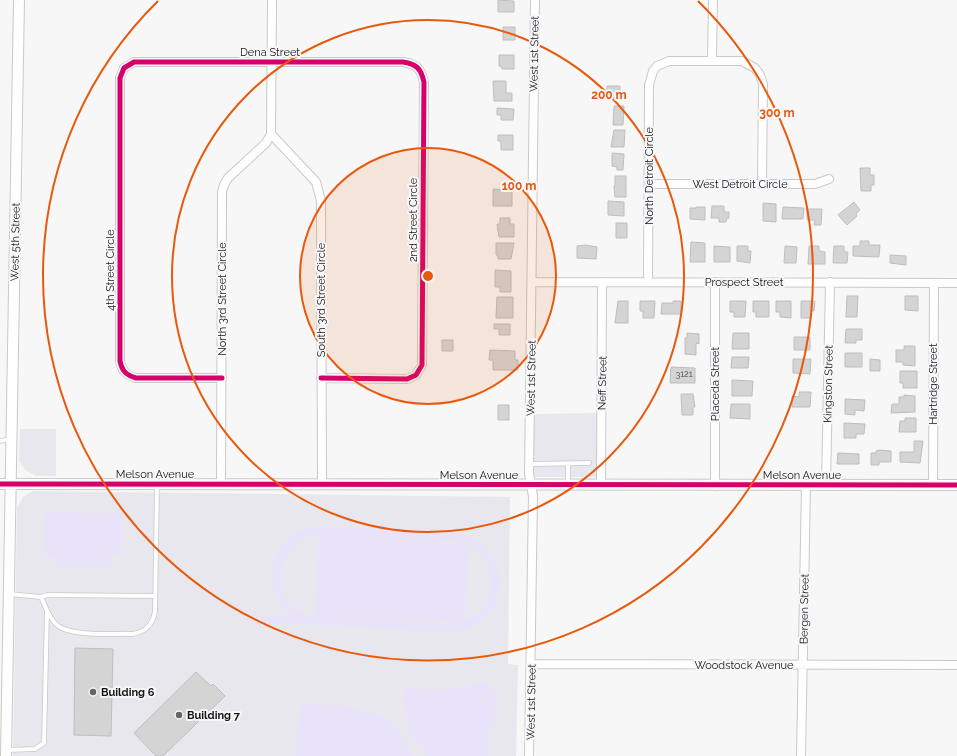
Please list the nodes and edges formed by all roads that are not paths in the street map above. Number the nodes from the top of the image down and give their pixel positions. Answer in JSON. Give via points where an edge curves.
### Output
{"nodes":[{"id":1,"x":20,"y":0,"type":"edge"},
{"id":2,"x":272,"y":0,"type":"edge"},
{"id":3,"x":535,"y":0,"type":"edge"},
{"id":4,"x":713,"y":0,"type":"edge"},
{"id":5,"x":712,"y":60,"type":"junction"},
{"id":6,"x":272,"y":62,"type":"junction"},
{"id":7,"x":416,"y":66,"type":"joint"},
{"id":8,"x":124,"y":68,"type":"joint"},
{"id":9,"x":271,"y":134,"type":"junction"},
{"id":10,"x":829,"y":180,"type":"dead end"},
{"id":11,"x":649,"y":184,"type":"junction"},
{"id":12,"x":762,"y":184,"type":"junction"},
{"id":13,"x":532,"y":282,"type":"junction"},
{"id":14,"x":602,"y":282,"type":"junction"},
{"id":15,"x":648,"y":282,"type":"junction"},
{"id":16,"x":716,"y":282,"type":"junction"},
{"id":17,"x":830,"y":282,"type":"junction"},
{"id":18,"x":934,"y":283,"type":"junction"},
{"id":19,"x":957,"y":283,"type":"edge"},
{"id":20,"x":222,"y":378,"type":"junction"},
{"id":21,"x":321,"y":378,"type":"junction"},
{"id":22,"x":12,"y":439,"type":"junction"},
{"id":23,"x":0,"y":441,"type":"edge"},
{"id":24,"x":589,"y":463,"type":"dead end"},
{"id":25,"x":530,"y":464,"type":"junction"},
{"id":26,"x":568,"y":464,"type":"junction"},
{"id":27,"x":0,"y":484,"type":"edge"},
{"id":28,"x":12,"y":484,"type":"junction"},
{"id":29,"x":157,"y":484,"type":"junction"},
{"id":30,"x":221,"y":484,"type":"junction"},
{"id":31,"x":322,"y":484,"type":"junction"},
{"id":32,"x":568,"y":484,"type":"junction"},
{"id":33,"x":531,"y":485,"type":"junction"},
{"id":34,"x":600,"y":485,"type":"junction"},
{"id":35,"x":826,"y":485,"type":"junction"},
{"id":36,"x":933,"y":485,"type":"junction"},
{"id":37,"x":957,"y":485,"type":"edge"},
{"id":38,"x":715,"y":486,"type":"junction"},
{"id":39,"x":806,"y":486,"type":"junction"},
{"id":40,"x":9,"y":594,"type":"junction"},
{"id":41,"x":155,"y":596,"type":"junction"},
{"id":42,"x":41,"y":597,"type":"junction"},
{"id":43,"x":47,"y":610,"type":"junction"},
{"id":44,"x":531,"y":664,"type":"junction"},
{"id":45,"x":803,"y":665,"type":"junction"},
{"id":46,"x":957,"y":665,"type":"edge"},
{"id":47,"x":6,"y":753,"type":"edge"},
{"id":48,"x":529,"y":756,"type":"edge"},
{"id":49,"x":801,"y":756,"type":"edge"}],
"edges":[{"from":1,"to":22,"type":"street","name":"West 5th Street"},
{"from":2,"to":6,"type":"street"},
{"from":3,"to":13,"type":"street","name":"West 1st Street"},
{"from":4,"to":5,"type":"street"},
{"from":5,"to":11,"type":"street","name":"North Detroit Circle","via":[[669,61],[657,66],[653,71],[649,85]]},
{"from":5,"to":12,"type":"street","via":[[742,61],[755,68],[760,75],[763,84]]},
{"from":6,"to":7,"type":"street","name":"Dena Street","via":[[403,62]]},
{"from":6,"to":8,"type":"street","name":"Dena Street","via":[[134,62]]},
{"from":6,"to":9,"type":"street"},
{"from":7,"to":21,"type":"street","name":"2nd Street Circle","via":[[422,72],[424,82],[422,365],[416,375],[407,379]]},
{"from":8,"to":20,"type":"street","name":"4th Street Circle","via":[[120,78],[121,368],[129,376],[136,378]]},
{"from":9,"to":20,"type":"street","name":"North 3rd Street Circle","via":[[266,143],[228,178],[222,192]]},
{"from":9,"to":21,"type":"street","name":"South 3rd Street Circle","via":[[316,182],[320,192]]},
{"from":10,"to":12,"type":"street","name":"West Detroit Circle","via":[[815,184]]},
{"from":11,"to":12,"type":"street","name":"West Detroit Circle"},
{"from":11,"to":15,"type":"street","name":"North Detroit Circle"},
{"from":13,"to":14,"type":"street","name":"Prospect Street"},
{"from":13,"to":25,"type":"street","name":"West 1st Street"},
{"from":14,"to":15,"type":"street","name":"Prospect Street"},
{"from":14,"to":34,"type":"street","name":"Neff Street"},
{"from":15,"to":16,"type":"street","name":"Prospect Street"},
{"from":16,"to":17,"type":"street","name":"Prospect Street"},
{"from":16,"to":38,"type":"street","name":"Placeda Street"},
{"from":17,"to":18,"type":"street","name":"Prospect Street"},
{"from":17,"to":35,"type":"street","name":"Kingston Street"},
{"from":18,"to":19,"type":"street","name":"Prospect Street"},
{"from":18,"to":36,"type":"street","name":"Hartridge Street"},
{"from":20,"to":30,"type":"street","name":"North 3rd Street Circle"},
{"from":21,"to":31,"type":"street","name":"South 3rd Street Circle"},
{"from":22,"to":23,"type":"lane"},
{"from":22,"to":28,"type":"street","name":"West 5th Street"},
{"from":24,"to":26,"type":"lane"},
{"from":25,"to":26,"type":"lane"},
{"from":25,"to":33,"type":"street","name":"West 1st Street"},
{"from":26,"to":32,"type":"lane"},
{"from":27,"to":28,"type":"street","name":"Melson Avenue"},
{"from":28,"to":29,"type":"street","name":"Melson Avenue"},
{"from":28,"to":40,"type":"street","name":"West 5th Street"},
{"from":29,"to":30,"type":"street","name":"Melson Avenue"},
{"from":29,"to":41,"type":"lane"},
{"from":30,"to":31,"type":"street","name":"Melson Avenue"},
{"from":31,"to":33,"type":"street","name":"Melson Avenue"},
{"from":32,"to":33,"type":"street","name":"Melson Avenue"},
{"from":32,"to":34,"type":"street","name":"Melson Avenue"},
{"from":33,"to":44,"type":"street","name":"West 1st Street"},
{"from":34,"to":38,"type":"street","name":"Melson Avenue"},
{"from":35,"to":36,"type":"street","name":"Melson Avenue"},
{"from":35,"to":39,"type":"street","name":"Melson Avenue"},
{"from":36,"to":37,"type":"street","name":"Melson Avenue"},
{"from":38,"to":39,"type":"street","name":"Melson Avenue"},
{"from":39,"to":45,"type":"street","name":"Bergen Street"},
{"from":40,"to":42,"type":"lane"},
{"from":40,"to":47,"type":"street","name":"West 5th Street"},
{"from":41,"to":42,"type":"lane"},
{"from":41,"to":43,"type":"lane","via":[[153,622],[140,632],[132,634],[74,632],[54,623]]},
{"from":42,"to":43,"type":"lane"},
{"from":43,"to":47,"type":"lane","via":[[44,743],[35,749]]},
{"from":44,"to":45,"type":"street","name":"Woodstock Avenue"},
{"from":44,"to":48,"type":"street","name":"West 1st Street"},
{"from":45,"to":46,"type":"street","name":"Woodstock Avenue"},
{"from":45,"to":49,"type":"street","name":"Bergen Street"}]}
